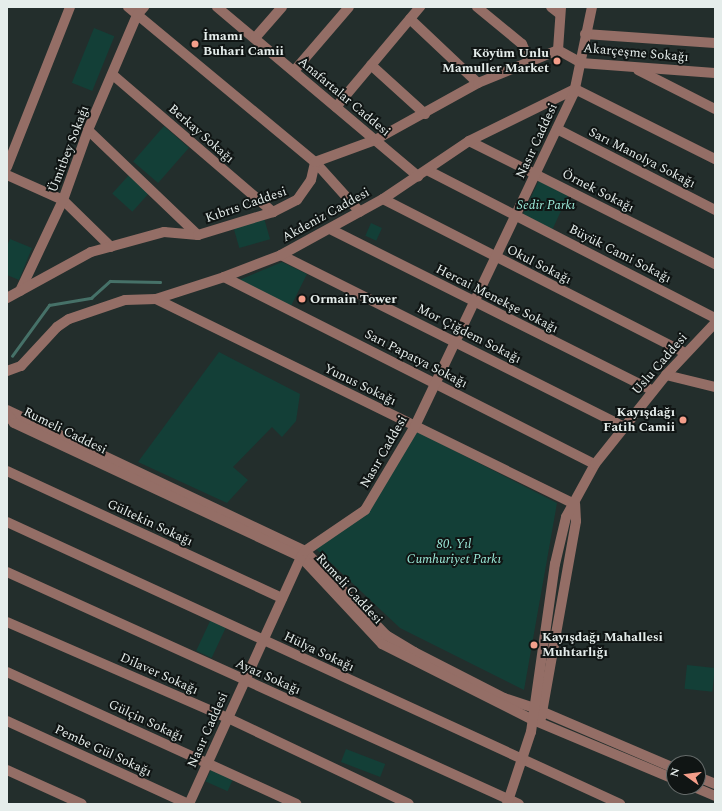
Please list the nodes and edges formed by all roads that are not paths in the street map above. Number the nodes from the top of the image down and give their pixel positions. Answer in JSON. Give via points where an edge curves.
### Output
{"nodes":[{"id":1,"x":70,"y":7,"type":"edge"},
{"id":2,"x":128,"y":7,"type":"edge"},
{"id":3,"x":144,"y":7,"type":"edge"},
{"id":4,"x":218,"y":7,"type":"edge"},
{"id":5,"x":282,"y":7,"type":"edge"},
{"id":6,"x":349,"y":7,"type":"edge"},
{"id":7,"x":420,"y":7,"type":"edge"},
{"id":8,"x":476,"y":7,"type":"edge"},
{"id":9,"x":551,"y":7,"type":"edge"},
{"id":10,"x":592,"y":7,"type":"edge"},
{"id":11,"x":560,"y":10,"type":"edge"},
{"id":12,"x":137,"y":15,"type":"junction"},
{"id":13,"x":410,"y":19,"type":"junction"},
{"id":14,"x":585,"y":34,"type":"junction"},
{"id":15,"x":255,"y":38,"type":"junction"},
{"id":16,"x":715,"y":42,"type":"edge"},
{"id":17,"x":558,"y":50,"type":"junction"},
{"id":18,"x":530,"y":62,"type":"junction"},
{"id":19,"x":581,"y":63,"type":"junction"},
{"id":20,"x":371,"y":65,"type":"junction"},
{"id":21,"x":633,"y":68,"type":"junction"},
{"id":22,"x":294,"y":71,"type":"junction"},
{"id":23,"x":715,"y":73,"type":"edge"},
{"id":24,"x":113,"y":75,"type":"junction"},
{"id":25,"x":478,"y":83,"type":"junction"},
{"id":26,"x":574,"y":91,"type":"junction"},
{"id":27,"x":336,"y":107,"type":"junction"},
{"id":28,"x":715,"y":109,"type":"edge"},
{"id":29,"x":425,"y":114,"type":"junction"},
{"id":30,"x":557,"y":129,"type":"junction"},
{"id":31,"x":88,"y":130,"type":"junction"},
{"id":32,"x":375,"y":140,"type":"junction"},
{"id":33,"x":469,"y":141,"type":"junction"},
{"id":34,"x":715,"y":160,"type":"edge"},
{"id":35,"x":315,"y":162,"type":"junction"},
{"id":36,"x":7,"y":167,"type":"edge"},
{"id":37,"x":427,"y":170,"type":"junction"},
{"id":38,"x":535,"y":174,"type":"junction"},
{"id":39,"x":7,"y":175,"type":"edge"},
{"id":40,"x":418,"y":176,"type":"junction"},
{"id":41,"x":383,"y":199,"type":"junction"},
{"id":42,"x":63,"y":200,"type":"junction"},
{"id":43,"x":715,"y":210,"type":"edge"},
{"id":44,"x":273,"y":212,"type":"junction"},
{"id":45,"x":360,"y":212,"type":"junction"},
{"id":46,"x":516,"y":215,"type":"junction"},
{"id":47,"x":330,"y":230,"type":"junction"},
{"id":48,"x":198,"y":235,"type":"junction"},
{"id":49,"x":111,"y":247,"type":"junction"},
{"id":50,"x":281,"y":255,"type":"junction"},
{"id":51,"x":496,"y":258,"type":"junction"},
{"id":52,"x":715,"y":264,"type":"edge"},
{"id":53,"x":224,"y":277,"type":"junction"},
{"id":54,"x":20,"y":291,"type":"junction"},
{"id":55,"x":7,"y":298,"type":"edge"},
{"id":56,"x":156,"y":299,"type":"junction"},
{"id":57,"x":475,"y":302,"type":"junction"},
{"id":58,"x":715,"y":318,"type":"edge"},
{"id":59,"x":713,"y":326,"type":"edge"},
{"id":60,"x":455,"y":342,"type":"junction"},
{"id":61,"x":685,"y":353,"type":"junction"},
{"id":62,"x":7,"y":371,"type":"edge"},
{"id":63,"x":666,"y":375,"type":"junction"},
{"id":64,"x":436,"y":384,"type":"junction"},
{"id":65,"x":715,"y":387,"type":"edge"},
{"id":66,"x":653,"y":391,"type":"junction"},
{"id":67,"x":7,"y":410,"type":"edge"},
{"id":68,"x":7,"y":414,"type":"edge"},
{"id":69,"x":415,"y":426,"type":"junction"},
{"id":70,"x":624,"y":427,"type":"junction"},
{"id":71,"x":595,"y":464,"type":"junction"},
{"id":72,"x":7,"y":471,"type":"edge"},
{"id":73,"x":575,"y":504,"type":"junction"},
{"id":74,"x":7,"y":522,"type":"edge"},
{"id":75,"x":303,"y":554,"type":"junction"},
{"id":76,"x":7,"y":572,"type":"edge"},
{"id":77,"x":282,"y":598,"type":"junction"},
{"id":78,"x":7,"y":622,"type":"edge"},
{"id":79,"x":263,"y":640,"type":"junction"},
{"id":80,"x":7,"y":672,"type":"edge"},
{"id":81,"x":245,"y":680,"type":"junction"},
{"id":82,"x":539,"y":710,"type":"junction"},
{"id":83,"x":228,"y":718,"type":"junction"},
{"id":84,"x":7,"y":721,"type":"edge"},
{"id":85,"x":536,"y":721,"type":"junction"},
{"id":86,"x":523,"y":759,"type":"junction"},
{"id":87,"x":207,"y":763,"type":"junction"},
{"id":88,"x":666,"y":765,"type":"edge"},
{"id":89,"x":7,"y":770,"type":"edge"},
{"id":90,"x":666,"y":776,"type":"edge"},
{"id":91,"x":508,"y":802,"type":"edge"},
{"id":92,"x":82,"y":804,"type":"edge"},
{"id":93,"x":188,"y":804,"type":"edge"},
{"id":94,"x":296,"y":804,"type":"edge"},
{"id":95,"x":409,"y":804,"type":"edge"},
{"id":96,"x":519,"y":804,"type":"edge"},
{"id":97,"x":620,"y":804,"type":"edge"}],
"edges":[{"from":1,"to":36,"type":"street"},
{"from":2,"to":12,"type":"street"},
{"from":3,"to":12,"type":"street","name":"Ümitbey Sokağı"},
{"from":4,"to":15,"type":"street","name":"Anafartalar Caddesi"},
{"from":5,"to":15,"type":"street"},
{"from":6,"to":22,"type":"street"},
{"from":7,"to":13,"type":"street"},
{"from":8,"to":18,"type":"street","via":[[522,44]]},
{"from":9,"to":11,"type":"street"},
{"from":10,"to":14,"type":"street"},
{"from":11,"to":17,"type":"street"},
{"from":12,"to":24,"type":"street","name":"Ümitbey Sokağı"},
{"from":12,"to":35,"type":"street"},
{"from":13,"to":20,"type":"street"},
{"from":13,"to":25,"type":"street"},
{"from":14,"to":16,"type":"street"},
{"from":14,"to":19,"type":"street"},
{"from":15,"to":22,"type":"street","name":"Anafartalar Caddesi"},
{"from":17,"to":18,"type":"street"},
{"from":17,"to":19,"type":"street","name":"Akarçeşme Sokağı"},
{"from":18,"to":25,"type":"street"},
{"from":19,"to":21,"type":"street","name":"Akarçeşme Sokağı"},
{"from":19,"to":26,"type":"street"},
{"from":20,"to":27,"type":"street"},
{"from":20,"to":29,"type":"street"},
{"from":21,"to":23,"type":"street","name":"Akarçeşme Sokağı"},
{"from":21,"to":28,"type":"street"},
{"from":22,"to":27,"type":"street","name":"Anafartalar Caddesi"},
{"from":24,"to":31,"type":"street","name":"Ümitbey Sokağı"},
{"from":24,"to":44,"type":"street","name":"Berkay Sokağı"},
{"from":25,"to":29,"type":"street"},
{"from":26,"to":30,"type":"street","name":"Nasır Caddesi"},
{"from":26,"to":33,"type":"street","name":"Akdeniz Caddesi"},
{"from":26,"to":34,"type":"street"},
{"from":27,"to":32,"type":"street","name":"Anafartalar Caddesi"},
{"from":29,"to":32,"type":"street"},
{"from":30,"to":38,"type":"street","name":"Nasır Caddesi"},
{"from":30,"to":43,"type":"street","name":"Sarı Manolya Sokağı"},
{"from":31,"to":42,"type":"street","name":"Ümitbey Sokağı"},
{"from":31,"to":48,"type":"street"},
{"from":32,"to":35,"type":"street"},
{"from":32,"to":40,"type":"street","name":"Anafartalar Caddesi"},
{"from":33,"to":37,"type":"street","name":"Akdeniz Caddesi"},
{"from":33,"to":38,"type":"street","name":"Örnek Sokağı"},
{"from":35,"to":44,"type":"street","name":"Kıbrıs Caddesi","via":[[311,180],[297,200]]},
{"from":35,"to":45,"type":"street"},
{"from":37,"to":40,"type":"street","name":"Akdeniz Caddesi"},
{"from":37,"to":46,"type":"street","name":"Büyük Cami Sokağı"},
{"from":38,"to":46,"type":"street","name":"Nasır Caddesi"},
{"from":38,"to":52,"type":"street","name":"Örnek Sokağı"},
{"from":39,"to":42,"type":"street"},
{"from":40,"to":41,"type":"street","name":"Akdeniz Caddesi"},
{"from":41,"to":45,"type":"street","name":"Akdeniz Caddesi"},
{"from":41,"to":51,"type":"street","name":"Okul Sokağı"},
{"from":42,"to":49,"type":"street"},
{"from":42,"to":54,"type":"street","name":"Ümitbey Sokağı"},
{"from":44,"to":48,"type":"street","name":"Kıbrıs Caddesi"},
{"from":45,"to":47,"type":"street","name":"Akdeniz Caddesi"},
{"from":46,"to":51,"type":"street","name":"Nasır Caddesi"},
{"from":46,"to":58,"type":"street","name":"Büyük Cami Sokağı"},
{"from":47,"to":50,"type":"street","name":"Akdeniz Caddesi"},
{"from":47,"to":57,"type":"street","name":"Hercai Menekşe Sokağı"},
{"from":48,"to":49,"type":"street","name":"Kıbrıs Caddesi","via":[[164,232]]},
{"from":49,"to":54,"type":"street","name":"Kıbrıs Caddesi","via":[[91,252]]},
{"from":50,"to":53,"type":"street","name":"Akdeniz Caddesi"},
{"from":50,"to":60,"type":"street","name":"Mor Çiğdem Sokağı"},
{"from":51,"to":57,"type":"street","name":"Nasır Caddesi"},
{"from":51,"to":61,"type":"street","name":"Okul Sokağı"},
{"from":53,"to":56,"type":"street","name":"Akdeniz Caddesi"},
{"from":53,"to":64,"type":"street","name":"Sarı Papatya Sokağı"},
{"from":54,"to":55,"type":"street","name":"Kıbrıs Caddesi"},
{"from":56,"to":62,"type":"street","name":"Akdeniz Caddesi","via":[[125,300],[68,319],[57,327],[21,366]]},
{"from":56,"to":69,"type":"street","name":"Yunus Sokağı"},
{"from":57,"to":60,"type":"street","name":"Nasır Caddesi"},
{"from":57,"to":66,"type":"street","name":"Hercai Menekşe Sokağı"},
{"from":59,"to":61,"type":"street","name":"Uslu Caddesi"},
{"from":60,"to":64,"type":"street","name":"Nasır Caddesi"},
{"from":60,"to":70,"type":"street","name":"Mor Çiğdem Sokağı"},
{"from":61,"to":63,"type":"street","name":"Uslu Caddesi"},
{"from":63,"to":65,"type":"street"},
{"from":63,"to":66,"type":"street","name":"Uslu Caddesi"},
{"from":64,"to":69,"type":"street","name":"Nasır Caddesi"},
{"from":64,"to":71,"type":"street","name":"Sarı Papatya Sokağı"},
{"from":66,"to":70,"type":"street","name":"Uslu Caddesi"},
{"from":67,"to":75,"type":"street","name":"Rumeli Caddesi"},
{"from":68,"to":75,"type":"street","name":"Rumeli Caddesi","via":[[14,423]]},
{"from":69,"to":73,"type":"street","name":"Yunus Sokağı"},
{"from":69,"to":75,"type":"street","name":"Nasır Caddesi","via":[[365,510]]},
{"from":70,"to":71,"type":"street","name":"Uslu Caddesi"},
{"from":71,"to":73,"type":"street","name":"Uslu Caddesi"},
{"from":72,"to":77,"type":"street","name":"Gültekin Sokağı"},
{"from":73,"to":82,"type":"street","name":"Uslu Caddesi","via":[[566,517],[560,539]]},
{"from":74,"to":79,"type":"street","name":"Hülya Sokağı"},
{"from":75,"to":77,"type":"street","name":"Nasır Caddesi"},
{"from":75,"to":82,"type":"street","name":"Rumeli Caddesi","via":[[386,635],[504,698]]},
{"from":75,"to":85,"type":"street","name":"Rumeli Caddesi","via":[[382,644]]},
{"from":76,"to":81,"type":"street","name":"Ayaz Sokağı"},
{"from":77,"to":79,"type":"street","name":"Nasır Caddesi"},
{"from":78,"to":83,"type":"street","name":"Dilaver Sokağı"},
{"from":79,"to":81,"type":"street","name":"Nasır Caddesi"},
{"from":79,"to":86,"type":"street","name":"Hülya Sokağı"},
{"from":80,"to":87,"type":"street","name":"Gülçin Sokağı"},
{"from":81,"to":83,"type":"street","name":"Nasır Caddesi"},
{"from":81,"to":91,"type":"street","name":"Ayaz Sokağı"},
{"from":82,"to":85,"type":"street","name":"Uslu Caddesi"},
{"from":82,"to":88,"type":"street","name":"Rumeli Caddesi"},
{"from":83,"to":87,"type":"street","name":"Nasır Caddesi"},
{"from":83,"to":95,"type":"street","name":"Dilaver Sokağı"},
{"from":84,"to":93,"type":"street","name":"Pembe Gül Sokağı"},
{"from":85,"to":86,"type":"street","name":"Uslu Caddesi"},
{"from":85,"to":90,"type":"street","name":"Rumeli Caddesi"},
{"from":86,"to":91,"type":"street"},
{"from":86,"to":97,"type":"street","name":"Hülya Sokağı"},
{"from":87,"to":93,"type":"street","name":"Nasır Caddesi"},
{"from":87,"to":94,"type":"street","name":"Gülçin Sokağı"},
{"from":89,"to":92,"type":"street"},
{"from":91,"to":96,"type":"street","name":"Ayaz Sokağı"}]}
